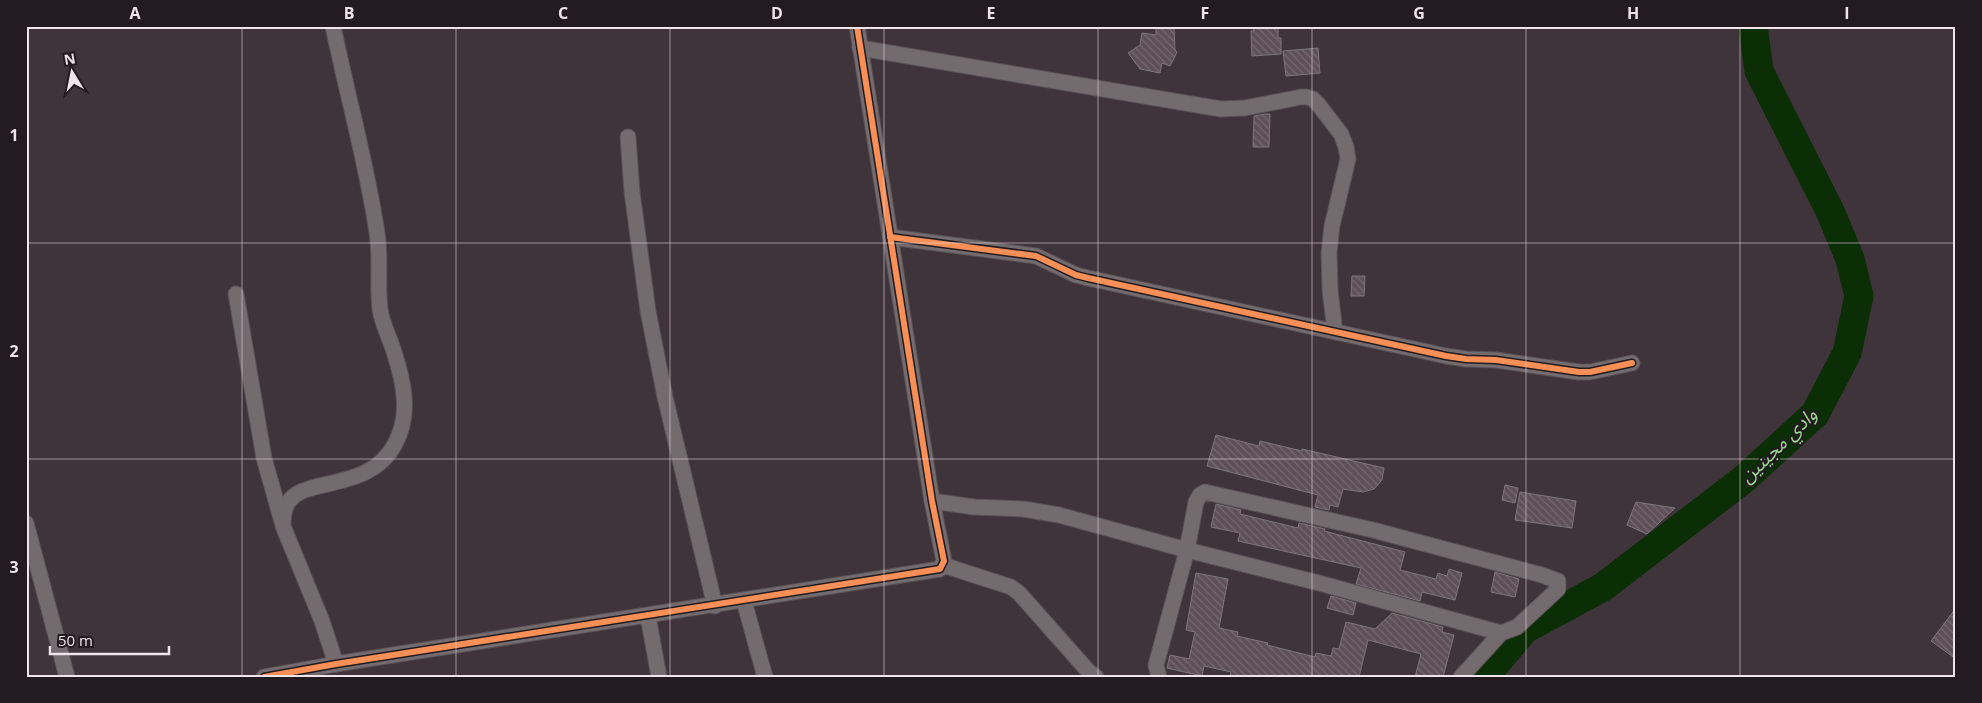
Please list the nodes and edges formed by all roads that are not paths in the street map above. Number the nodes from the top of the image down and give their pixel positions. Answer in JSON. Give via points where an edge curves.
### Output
{"nodes":[{"id":1,"x":333,"y":26,"type":"edge"},
{"id":2,"x":857,"y":26,"type":"edge"},
{"id":3,"x":860,"y":48,"type":"junction"},
{"id":4,"x":628,"y":137,"type":"dead end"},
{"id":5,"x":890,"y":237,"type":"junction"},
{"id":6,"x":236,"y":294,"type":"dead end"},
{"id":7,"x":1336,"y":332,"type":"junction"},
{"id":8,"x":1632,"y":364,"type":"dead end"},
{"id":9,"x":932,"y":501,"type":"junction"},
{"id":10,"x":26,"y":523,"type":"edge"},
{"id":11,"x":283,"y":526,"type":"junction"},
{"id":12,"x":1187,"y":550,"type":"junction"},
{"id":13,"x":943,"y":565,"type":"junction"},
{"id":14,"x":744,"y":601,"type":"junction"},
{"id":15,"x":715,"y":606,"type":"junction"},
{"id":16,"x":648,"y":616,"type":"junction"},
{"id":17,"x":1501,"y":633,"type":"junction"},
{"id":18,"x":336,"y":664,"type":"junction"},
{"id":19,"x":274,"y":676,"type":"edge"},
{"id":20,"x":67,"y":677,"type":"edge"},
{"id":21,"x":658,"y":677,"type":"edge"},
{"id":22,"x":765,"y":677,"type":"edge"},
{"id":23,"x":1096,"y":677,"type":"edge"},
{"id":24,"x":1159,"y":677,"type":"edge"},
{"id":25,"x":1461,"y":677,"type":"edge"}],
"edges":[{"from":1,"to":11,"type":"street","via":[[378,235],[380,308],[402,376],[405,410],[396,442],[387,457],[372,470],[352,478],[302,490],[286,506]]},
{"from":2,"to":3,"type":"street"},
{"from":3,"to":5,"type":"street"},
{"from":3,"to":7,"type":"street","via":[[1221,109],[1245,108],[1300,97],[1313,99],[1339,129],[1348,159],[1330,240],[1330,290]]},
{"from":4,"to":15,"type":"street","via":[[650,321]]},
{"from":5,"to":7,"type":"street","via":[[1036,256],[1076,275]]},
{"from":5,"to":9,"type":"street"},
{"from":6,"to":11,"type":"street","via":[[264,458]]},
{"from":7,"to":8,"type":"street","via":[[1446,356],[1579,372]]},
{"from":9,"to":12,"type":"street","via":[[1059,515]]},
{"from":9,"to":13,"type":"street"},
{"from":10,"to":20,"type":"street"},
{"from":11,"to":18,"type":"street"},
{"from":12,"to":17,"type":"street","via":[[1319,582]]},
{"from":12,"to":17,"type":"street","via":[[1196,502],[1200,495],[1210,492],[1382,532],[1558,581],[1558,589],[1517,627]]},
{"from":12,"to":24,"type":"street","via":[[1156,665]]},
{"from":13,"to":14,"type":"street","via":[[936,571]]},
{"from":13,"to":23,"type":"street","via":[[1011,587]]},
{"from":14,"to":15,"type":"street"},
{"from":14,"to":22,"type":"street"},
{"from":15,"to":16,"type":"street"},
{"from":16,"to":18,"type":"street"},
{"from":16,"to":21,"type":"street"},
{"from":17,"to":25,"type":"street"},
{"from":18,"to":19,"type":"street"}]}
